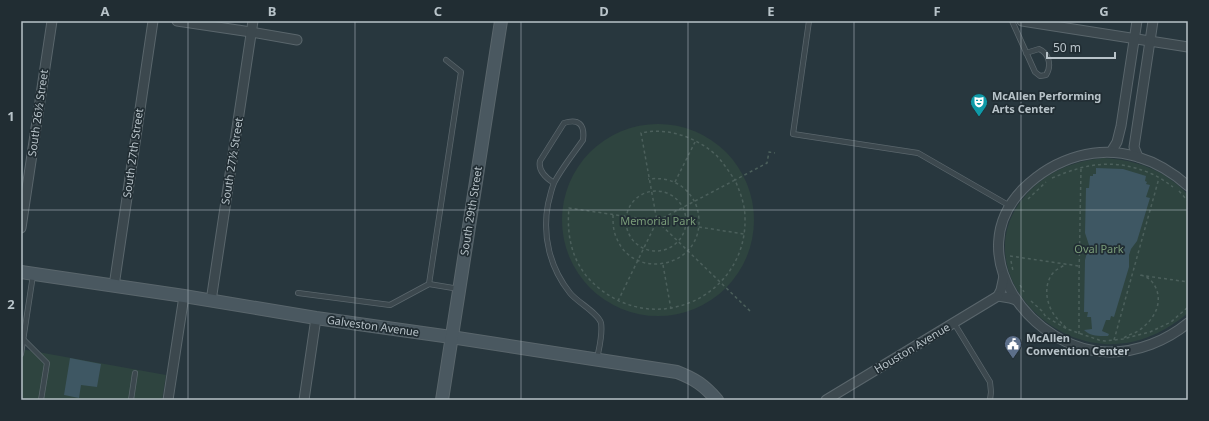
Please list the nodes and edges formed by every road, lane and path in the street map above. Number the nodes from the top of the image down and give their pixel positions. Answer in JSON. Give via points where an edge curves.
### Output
{"nodes":[{"id":1,"x":52,"y":21,"type":"edge"},
{"id":2,"x":153,"y":21,"type":"edge"},
{"id":3,"x":176,"y":21,"type":"edge"},
{"id":4,"x":253,"y":21,"type":"edge"},
{"id":5,"x":501,"y":21,"type":"edge"},
{"id":6,"x":809,"y":21,"type":"edge"},
{"id":7,"x":1012,"y":21,"type":"edge"},
{"id":8,"x":1022,"y":21,"type":"edge"},
{"id":9,"x":1137,"y":21,"type":"edge"},
{"id":10,"x":1153,"y":21,"type":"edge"},
{"id":11,"x":252,"y":32,"type":"junction"},
{"id":12,"x":1134,"y":38,"type":"junction"},
{"id":13,"x":297,"y":40,"type":"dead end"},
{"id":14,"x":1150,"y":42,"type":"junction"},
{"id":15,"x":1188,"y":47,"type":"edge"},
{"id":16,"x":1026,"y":53,"type":"junction"},
{"id":17,"x":446,"y":60,"type":"dead end"},
{"id":18,"x":695,"y":142,"type":"junction"},
{"id":19,"x":1110,"y":152,"type":"junction"},
{"id":20,"x":775,"y":153,"type":"dead end"},
{"id":21,"x":1138,"y":156,"type":"junction"},
{"id":22,"x":1081,"y":168,"type":"junction"},
{"id":23,"x":648,"y":178,"type":"junction"},
{"id":24,"x":1159,"y":178,"type":"junction"},
{"id":25,"x":735,"y":180,"type":"junction"},
{"id":26,"x":675,"y":182,"type":"junction"},
{"id":27,"x":554,"y":183,"type":"junction"},
{"id":28,"x":1188,"y":186,"type":"edge"},
{"id":29,"x":651,"y":192,"type":"junction"},
{"id":30,"x":695,"y":201,"type":"junction"},
{"id":31,"x":1026,"y":201,"type":"dead end"},
{"id":32,"x":1188,"y":201,"type":"edge"},
{"id":33,"x":1010,"y":206,"type":"junction"},
{"id":34,"x":683,"y":208,"type":"junction"},
{"id":35,"x":613,"y":215,"type":"junction"},
{"id":36,"x":626,"y":216,"type":"junction"},
{"id":37,"x":657,"y":222,"type":"junction"},
{"id":38,"x":699,"y":227,"type":"junction"},
{"id":39,"x":21,"y":228,"type":"edge"},
{"id":40,"x":744,"y":234,"type":"junction"},
{"id":41,"x":678,"y":242,"type":"junction"},
{"id":42,"x":644,"y":249,"type":"junction"},
{"id":43,"x":1009,"y":250,"type":"dead end"},
{"id":44,"x":688,"y":252,"type":"junction"},
{"id":45,"x":1010,"y":256,"type":"junction"},
{"id":46,"x":638,"y":260,"type":"junction"},
{"id":47,"x":663,"y":264,"type":"junction"},
{"id":48,"x":1066,"y":264,"type":"junction"},
{"id":49,"x":1079,"y":266,"type":"junction"},
{"id":50,"x":21,"y":272,"type":"edge"},
{"id":51,"x":1014,"y":273,"type":"dead end"},
{"id":52,"x":33,"y":274,"type":"junction"},
{"id":53,"x":1133,"y":274,"type":"junction"},
{"id":54,"x":1139,"y":275,"type":"junction"},
{"id":55,"x":1004,"y":276,"type":"junction"},
{"id":56,"x":1188,"y":282,"type":"edge"},
{"id":57,"x":720,"y":283,"type":"junction"},
{"id":58,"x":429,"y":284,"type":"junction"},
{"id":59,"x":1019,"y":284,"type":"dead end"},
{"id":60,"x":114,"y":286,"type":"junction"},
{"id":61,"x":459,"y":289,"type":"junction"},
{"id":62,"x":298,"y":293,"type":"dead end"},
{"id":63,"x":1025,"y":294,"type":"dead end"},
{"id":64,"x":184,"y":296,"type":"junction"},
{"id":65,"x":998,"y":296,"type":"junction"},
{"id":66,"x":1028,"y":299,"type":"dead end"},
{"id":67,"x":1016,"y":300,"type":"junction"},
{"id":68,"x":211,"y":301,"type":"junction"},
{"id":69,"x":618,"y":301,"type":"junction"},
{"id":70,"x":672,"y":308,"type":"junction"},
{"id":71,"x":1188,"y":308,"type":"edge"},
{"id":72,"x":750,"y":311,"type":"dead end"},
{"id":73,"x":316,"y":318,"type":"junction"},
{"id":74,"x":954,"y":323,"type":"junction"},
{"id":75,"x":1188,"y":323,"type":"edge"},
{"id":76,"x":1066,"y":329,"type":"junction"},
{"id":77,"x":1178,"y":331,"type":"junction"},
{"id":78,"x":1188,"y":333,"type":"edge"},
{"id":79,"x":1079,"y":334,"type":"junction"},
{"id":80,"x":451,"y":337,"type":"junction"},
{"id":81,"x":23,"y":339,"type":"junction"},
{"id":82,"x":1123,"y":339,"type":"junction"},
{"id":83,"x":1114,"y":340,"type":"junction"},
{"id":84,"x":21,"y":354,"type":"edge"},
{"id":85,"x":597,"y":359,"type":"junction"},
{"id":86,"x":135,"y":374,"type":"dead end"},
{"id":87,"x":41,"y":400,"type":"edge"},
{"id":88,"x":131,"y":400,"type":"edge"},
{"id":89,"x":168,"y":400,"type":"edge"},
{"id":90,"x":304,"y":400,"type":"edge"},
{"id":91,"x":442,"y":400,"type":"edge"},
{"id":92,"x":717,"y":400,"type":"edge"},
{"id":93,"x":826,"y":400,"type":"edge"},
{"id":94,"x":990,"y":400,"type":"edge"}],
"edges":[{"from":1,"to":39,"type":"street","name":"South 26½ Street"},
{"from":2,"to":60,"type":"street","name":"South 27th Street"},
{"from":3,"to":11,"type":"street"},
{"from":4,"to":11,"type":"street","name":"South 27½ Street"},
{"from":5,"to":61,"type":"street","name":"South 29th Street"},
{"from":6,"to":33,"type":"lane","via":[[793,134],[918,154]]},
{"from":7,"to":16,"type":"lane"},
{"from":8,"to":12,"type":"street"},
{"from":9,"to":12,"type":"street"},
{"from":10,"to":14,"type":"street"},
{"from":11,"to":13,"type":"street"},
{"from":11,"to":68,"type":"street","name":"South 27½ Street"},
{"from":12,"to":14,"type":"street"},
{"from":12,"to":19,"type":"street","via":[[1121,126],[1117,142]]},
{"from":14,"to":15,"type":"street"},
{"from":14,"to":21,"type":"street","via":[[1134,148]]},
{"from":16,"to":16,"type":"lane","via":[[1035,72],[1040,76],[1050,70],[1050,62],[1044,51],[1039,49]]},
{"from":17,"to":58,"type":"lane","via":[[461,72]]},
{"from":18,"to":23,"type":"path","via":[[667,132],[641,133]]},
{"from":18,"to":25,"type":"path","via":[[716,156]]},
{"from":18,"to":26,"type":"path"},
{"from":19,"to":21,"type":"street"},
{"from":19,"to":33,"type":"street","via":[[1084,155],[1048,169],[1030,182]]},
{"from":20,"to":25,"type":"path","via":[[768,152],[766,163]]},
{"from":21,"to":28,"type":"street","via":[[1166,169]]},
{"from":22,"to":24,"type":"path","via":[[1093,164],[1123,164]]},
{"from":22,"to":31,"type":"path","via":[[1049,179]]},
{"from":22,"to":49,"type":"path"},
{"from":23,"to":26,"type":"path"},
{"from":23,"to":29,"type":"path"},
{"from":24,"to":32,"type":"path","via":[[1177,188]]},
{"from":24,"to":53,"type":"path"},
{"from":25,"to":30,"type":"path"},
{"from":25,"to":40,"type":"path","via":[[745,211]]},
{"from":26,"to":30,"type":"path"},
{"from":27,"to":27,"type":"lane","via":[[583,140],[583,126],[578,123],[564,123],[540,161],[542,172]]},
{"from":27,"to":85,"type":"lane","via":[[547,211],[548,252],[569,292],[600,321],[602,330]]},
{"from":29,"to":34,"type":"path","via":[[670,195],[679,201]]},
{"from":29,"to":36,"type":"path","via":[[634,200]]},
{"from":29,"to":37,"type":"path"},
{"from":30,"to":34,"type":"path"},
{"from":30,"to":38,"type":"path"},
{"from":33,"to":55,"type":"street","via":[[998,238],[999,260]]},
{"from":34,"to":37,"type":"path"},
{"from":34,"to":41,"type":"path","via":[[685,230]]},
{"from":35,"to":36,"type":"path"},
{"from":35,"to":46,"type":"path","via":[[617,241],[627,253]]},
{"from":35,"to":69,"type":"path","via":[[569,208],[567,224],[569,240],[585,274],[595,285]]},
{"from":36,"to":37,"type":"path"},
{"from":36,"to":42,"type":"path","via":[[626,227],[630,236]]},
{"from":37,"to":41,"type":"path"},
{"from":37,"to":42,"type":"path"},
{"from":38,"to":40,"type":"path"},
{"from":38,"to":44,"type":"path"},
{"from":40,"to":57,"type":"path","via":[[738,256]]},
{"from":41,"to":42,"type":"path","via":[[665,250],[654,252]]},
{"from":41,"to":44,"type":"path"},
{"from":42,"to":46,"type":"path"},
{"from":43,"to":45,"type":"path"},
{"from":44,"to":47,"type":"path"},
{"from":44,"to":57,"type":"path"},
{"from":45,"to":48,"type":"path"},
{"from":45,"to":51,"type":"path"},
{"from":46,"to":47,"type":"path","via":[[650,264]]},
{"from":46,"to":69,"type":"path"},
{"from":47,"to":70,"type":"path"},
{"from":48,"to":49,"type":"path"},
{"from":48,"to":76,"type":"path","via":[[1052,273],[1046,290],[1052,312]]},
{"from":49,"to":79,"type":"path"},
{"from":50,"to":52,"type":"street","name":"Galveston Avenue"},
{"from":52,"to":60,"type":"street","name":"Galveston Avenue"},
{"from":52,"to":81,"type":"lane"},
{"from":53,"to":54,"type":"path"},
{"from":53,"to":83,"type":"path"},
{"from":54,"to":56,"type":"path"},
{"from":54,"to":82,"type":"path","via":[[1147,276],[1154,284],[1159,301],[1158,307],[1152,319],[1137,332]]},
{"from":55,"to":65,"type":"street"},
{"from":55,"to":67,"type":"street"},
{"from":57,"to":70,"type":"path","via":[[694,302]]},
{"from":57,"to":72,"type":"path"},
{"from":58,"to":61,"type":"lane"},
{"from":58,"to":62,"type":"lane","via":[[390,305]]},
{"from":59,"to":63,"type":"path"},
{"from":60,"to":64,"type":"street","name":"Galveston Avenue"},
{"from":61,"to":80,"type":"street","name":"South 29th Street"},
{"from":64,"to":68,"type":"street","name":"Galveston Avenue"},
{"from":64,"to":89,"type":"street"},
{"from":65,"to":67,"type":"street"},
{"from":65,"to":74,"type":"street","name":"Houston Avenue"},
{"from":66,"to":76,"type":"path","via":[[1046,317]]},
{"from":67,"to":77,"type":"street","via":[[1051,334],[1072,345],[1090,350],[1110,352],[1134,349],[1160,341]]},
{"from":68,"to":73,"type":"street","name":"Galveston Avenue"},
{"from":69,"to":70,"type":"path","via":[[650,310]]},
{"from":71,"to":82,"type":"path","via":[[1159,328]]},
{"from":73,"to":80,"type":"street","name":"Galveston Avenue"},
{"from":73,"to":90,"type":"street"},
{"from":74,"to":93,"type":"street","name":"Houston Avenue"},
{"from":74,"to":94,"type":"lane","via":[[988,377],[991,387]]},
{"from":75,"to":77,"type":"street"},
{"from":76,"to":79,"type":"path"},
{"from":77,"to":78,"type":"street"},
{"from":79,"to":83,"type":"path","via":[[1099,340]]},
{"from":80,"to":85,"type":"street","name":"Galveston Avenue"},
{"from":80,"to":91,"type":"street","name":"South 29th Street"},
{"from":81,"to":84,"type":"lane"},
{"from":81,"to":87,"type":"lane","via":[[47,363]]},
{"from":82,"to":83,"type":"path"},
{"from":85,"to":92,"type":"street","name":"Galveston Avenue","via":[[677,372],[694,378]]},
{"from":86,"to":88,"type":"lane"}]}
